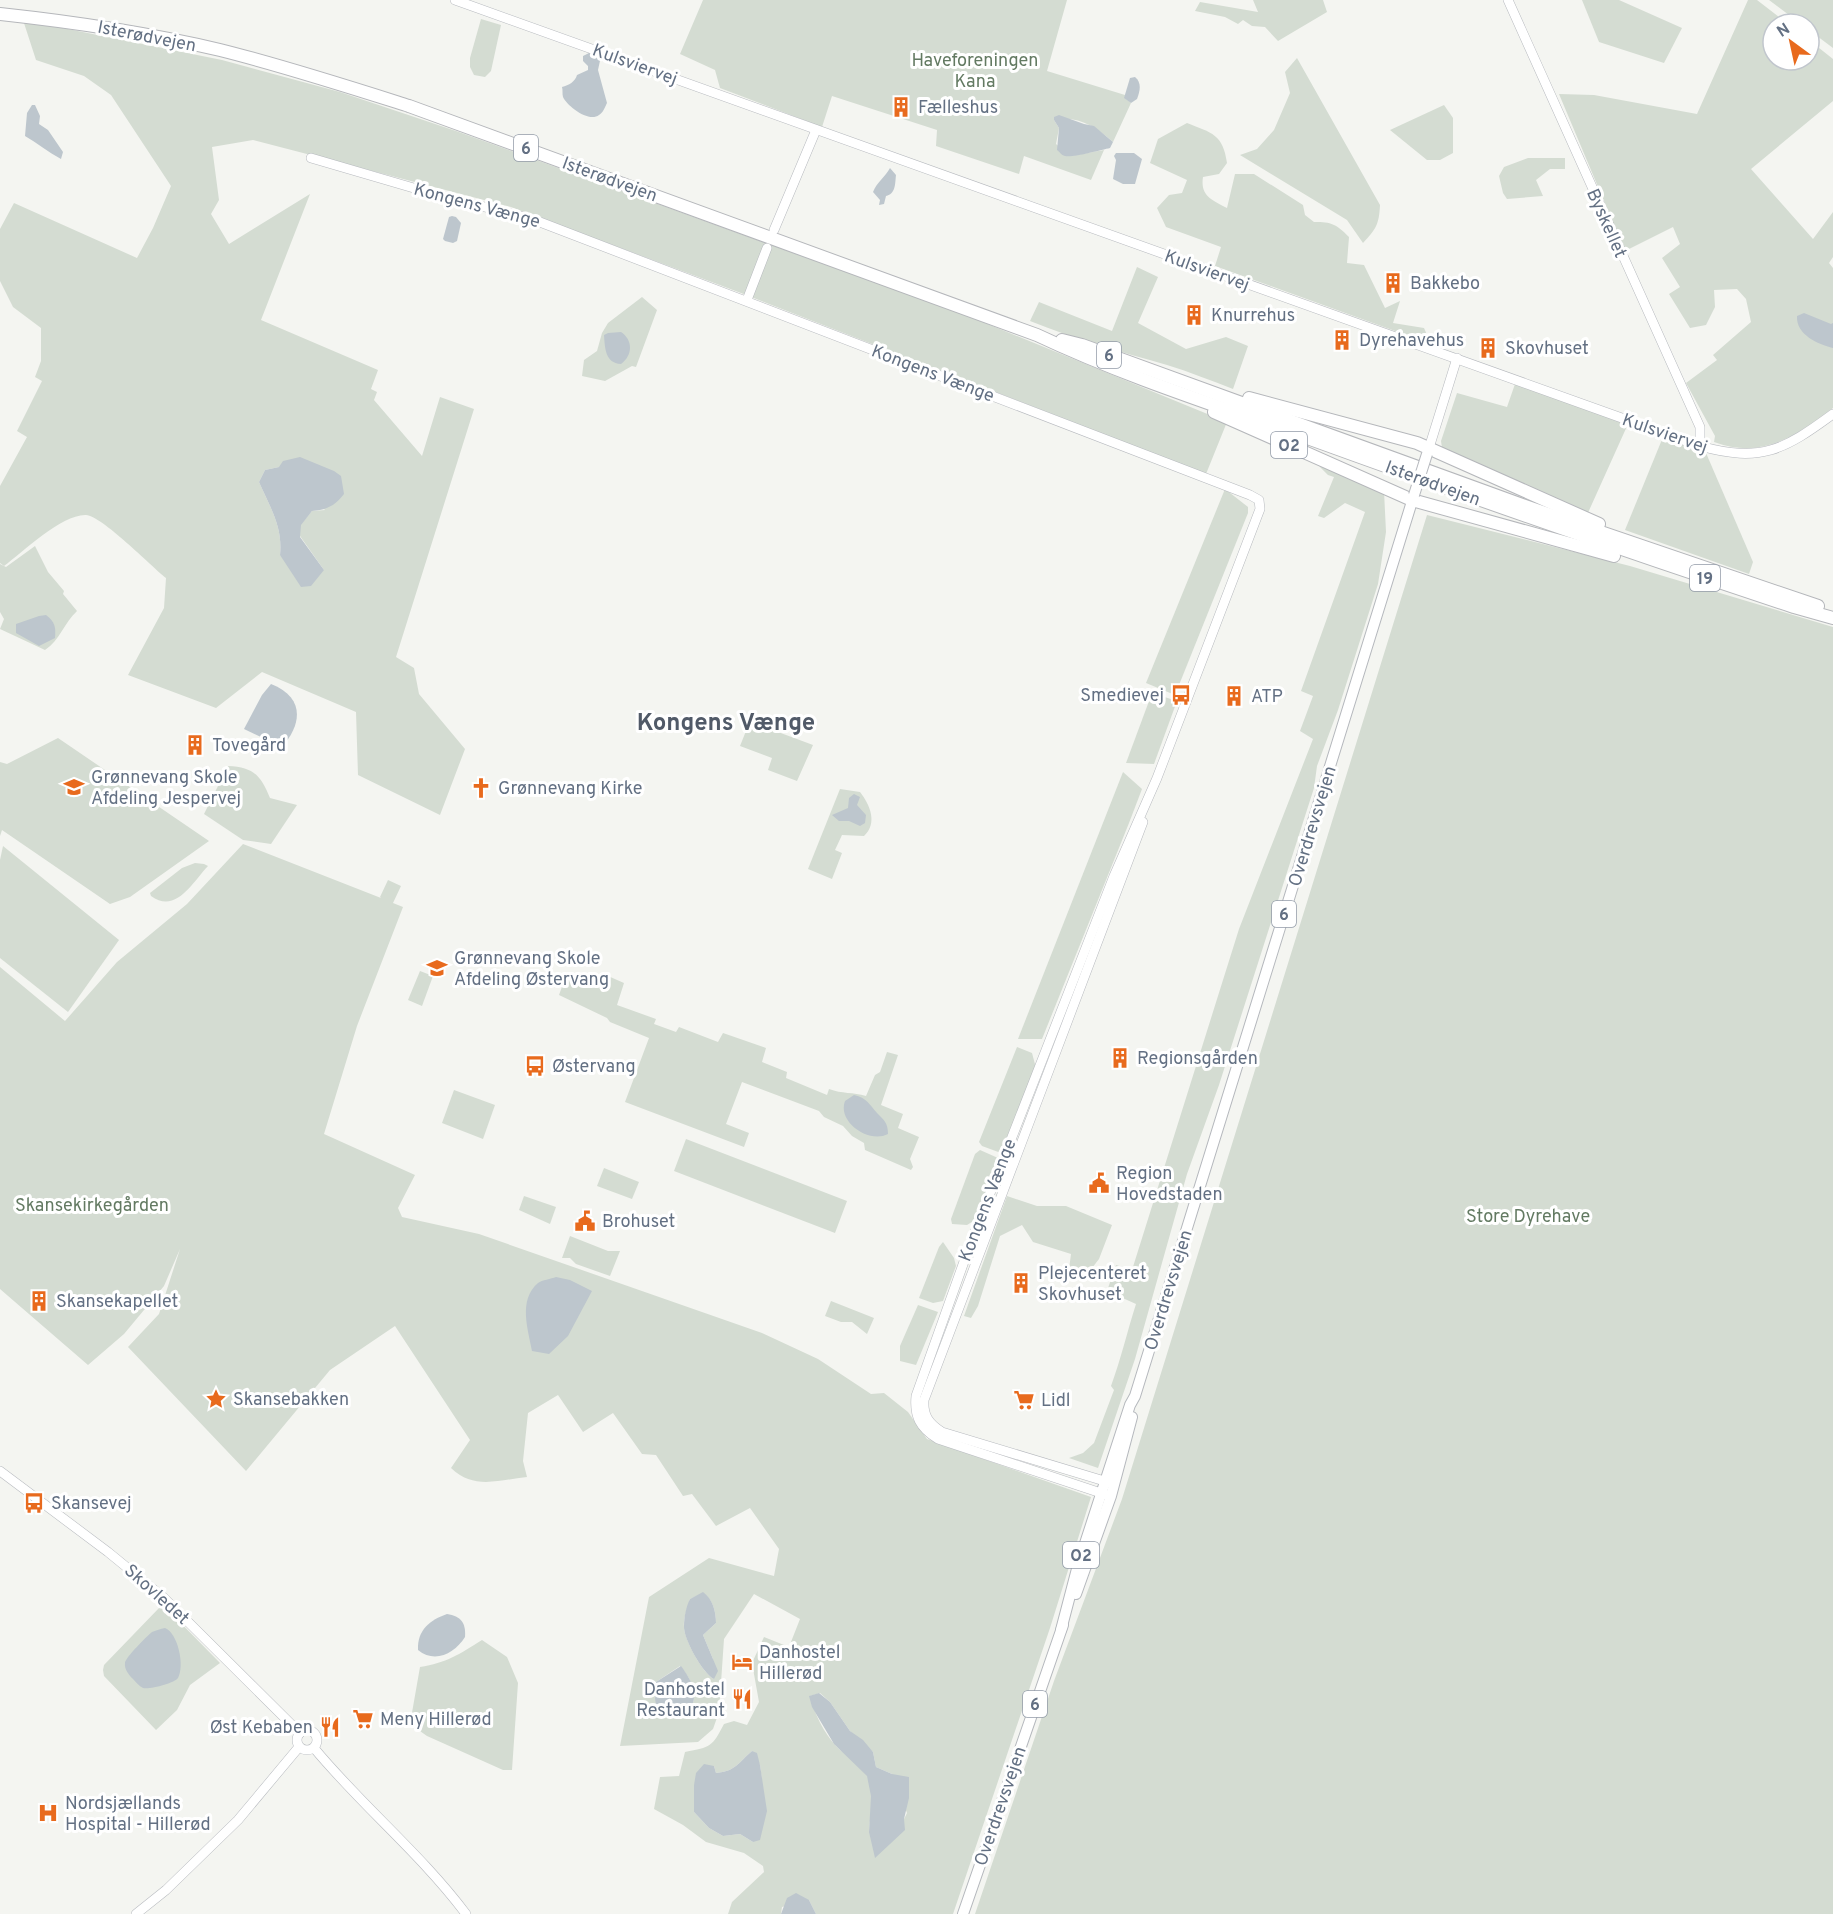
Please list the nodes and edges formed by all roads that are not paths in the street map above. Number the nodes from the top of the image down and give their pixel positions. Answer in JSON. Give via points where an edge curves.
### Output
{"nodes":[{"id":1,"x":455,"y":0,"type":"edge"},
{"id":2,"x":1508,"y":0,"type":"edge"},
{"id":3,"x":0,"y":14,"type":"edge"},
{"id":4,"x":816,"y":130,"type":"junction"},
{"id":5,"x":311,"y":158,"type":"dead end"},
{"id":6,"x":774,"y":230,"type":"dead end"},
{"id":7,"x":767,"y":248,"type":"dead end"},
{"id":8,"x":747,"y":300,"type":"junction"},
{"id":9,"x":1457,"y":358,"type":"junction"},
{"id":10,"x":1173,"y":384,"type":"junction"},
{"id":11,"x":1833,"y":414,"type":"edge"},
{"id":12,"x":1700,"y":446,"type":"junction"},
{"id":13,"x":1428,"y":451,"type":"junction"},
{"id":14,"x":1413,"y":498,"type":"junction"},
{"id":15,"x":1624,"y":540,"type":"junction"},
{"id":16,"x":1657,"y":562,"type":"junction"},
{"id":17,"x":1833,"y":612,"type":"edge"},
{"id":18,"x":1833,"y":618,"type":"edge"},
{"id":19,"x":1153,"y":788,"type":"junction"},
{"id":20,"x":0,"y":1472,"type":"edge"},
{"id":21,"x":1109,"y":1483,"type":"junction"},
{"id":22,"x":1105,"y":1494,"type":"junction"},
{"id":23,"x":1061,"y":1630,"type":"joint"},
{"id":24,"x":300,"y":1733,"type":"junction"},
{"id":25,"x":299,"y":1747,"type":"junction"},
{"id":26,"x":314,"y":1748,"type":"junction"},
{"id":27,"x":136,"y":1914,"type":"edge"},
{"id":28,"x":466,"y":1914,"type":"edge"},
{"id":29,"x":963,"y":1914,"type":"edge"}],
"edges":[{"from":1,"to":4,"type":"street","name":"Kulsviervej"},
{"from":2,"to":12,"type":"street","name":"Byskellet","via":[[1700,427]]},
{"from":3,"to":10,"type":"highway","name":"Isterødvejen","number":"6","via":[[153,36],[320,78],[468,127],[1038,334],[1082,345]]},
{"from":4,"to":6,"type":"street"},
{"from":4,"to":9,"type":"street","name":"Kulsviervej"},
{"from":5,"to":8,"type":"street","name":"Kongens Vænge","via":[[532,219]]},
{"from":7,"to":8,"type":"street"},
{"from":8,"to":19,"type":"street","name":"Kongens Vænge","via":[[1259,500],[1260,509]]},
{"from":9,"to":12,"type":"street","name":"Kulsviervej"},
{"from":9,"to":13,"type":"street","name":"Overdrevsvejen"},
{"from":10,"to":13,"type":"highway","number":"6","via":[[1208,385]]},
{"from":10,"to":14,"type":"highway","number":"O2","via":[[1182,397]]},
{"from":10,"to":15,"type":"highway","name":"Isterødvejen","number":"19"},
{"from":10,"to":16,"type":"highway","name":"Isterødvejen","number":"19"},
{"from":11,"to":12,"type":"street","name":"Kulsviervej","via":[[1807,434],[1774,450],[1739,455]]},
{"from":13,"to":14,"type":"main road","name":"Overdrevsvejen","number":"6","bridge":true},
{"from":13,"to":15,"type":"highway","via":[[1607,528]]},
{"from":14,"to":16,"type":"highway","via":[[1630,560]]},
{"from":14,"to":21,"type":"main road","name":"Overdrevsvejen","number":"6","via":[[1135,1396],[1126,1446]]},
{"from":15,"to":17,"type":"highway","name":"Isterødvejen","number":"19"},
{"from":16,"to":18,"type":"highway","name":"Isterødvejen","number":"19"},
{"from":19,"to":21,"type":"street","name":"Kongens Vænge","via":[[1104,928],[924,1400],[928,1421],[942,1432]]},
{"from":19,"to":22,"type":"street","name":"Kongens Vænge","via":[[1114,876],[971,1242],[921,1377],[914,1407],[922,1426],[938,1439]]},
{"from":20,"to":24,"type":"street","name":"Skovledet","via":[[163,1597]]},
{"from":21,"to":22,"type":"main road","name":"Overdrevsvejen","number":"6"},
{"from":22,"to":23,"type":"main road","name":"Overdrevsvejen","number":"O2","via":[[1078,1565]]},
{"from":23,"to":29,"type":"main road","name":"Overdrevsvejen","number":"6"},
{"from":24,"to":25,"type":"street"},
{"from":24,"to":26,"type":"street","via":[[309,1730],[315,1734]]},
{"from":25,"to":26,"type":"street"},
{"from":25,"to":27,"type":"street","via":[[238,1820]]},
{"from":26,"to":28,"type":"street"}]}
